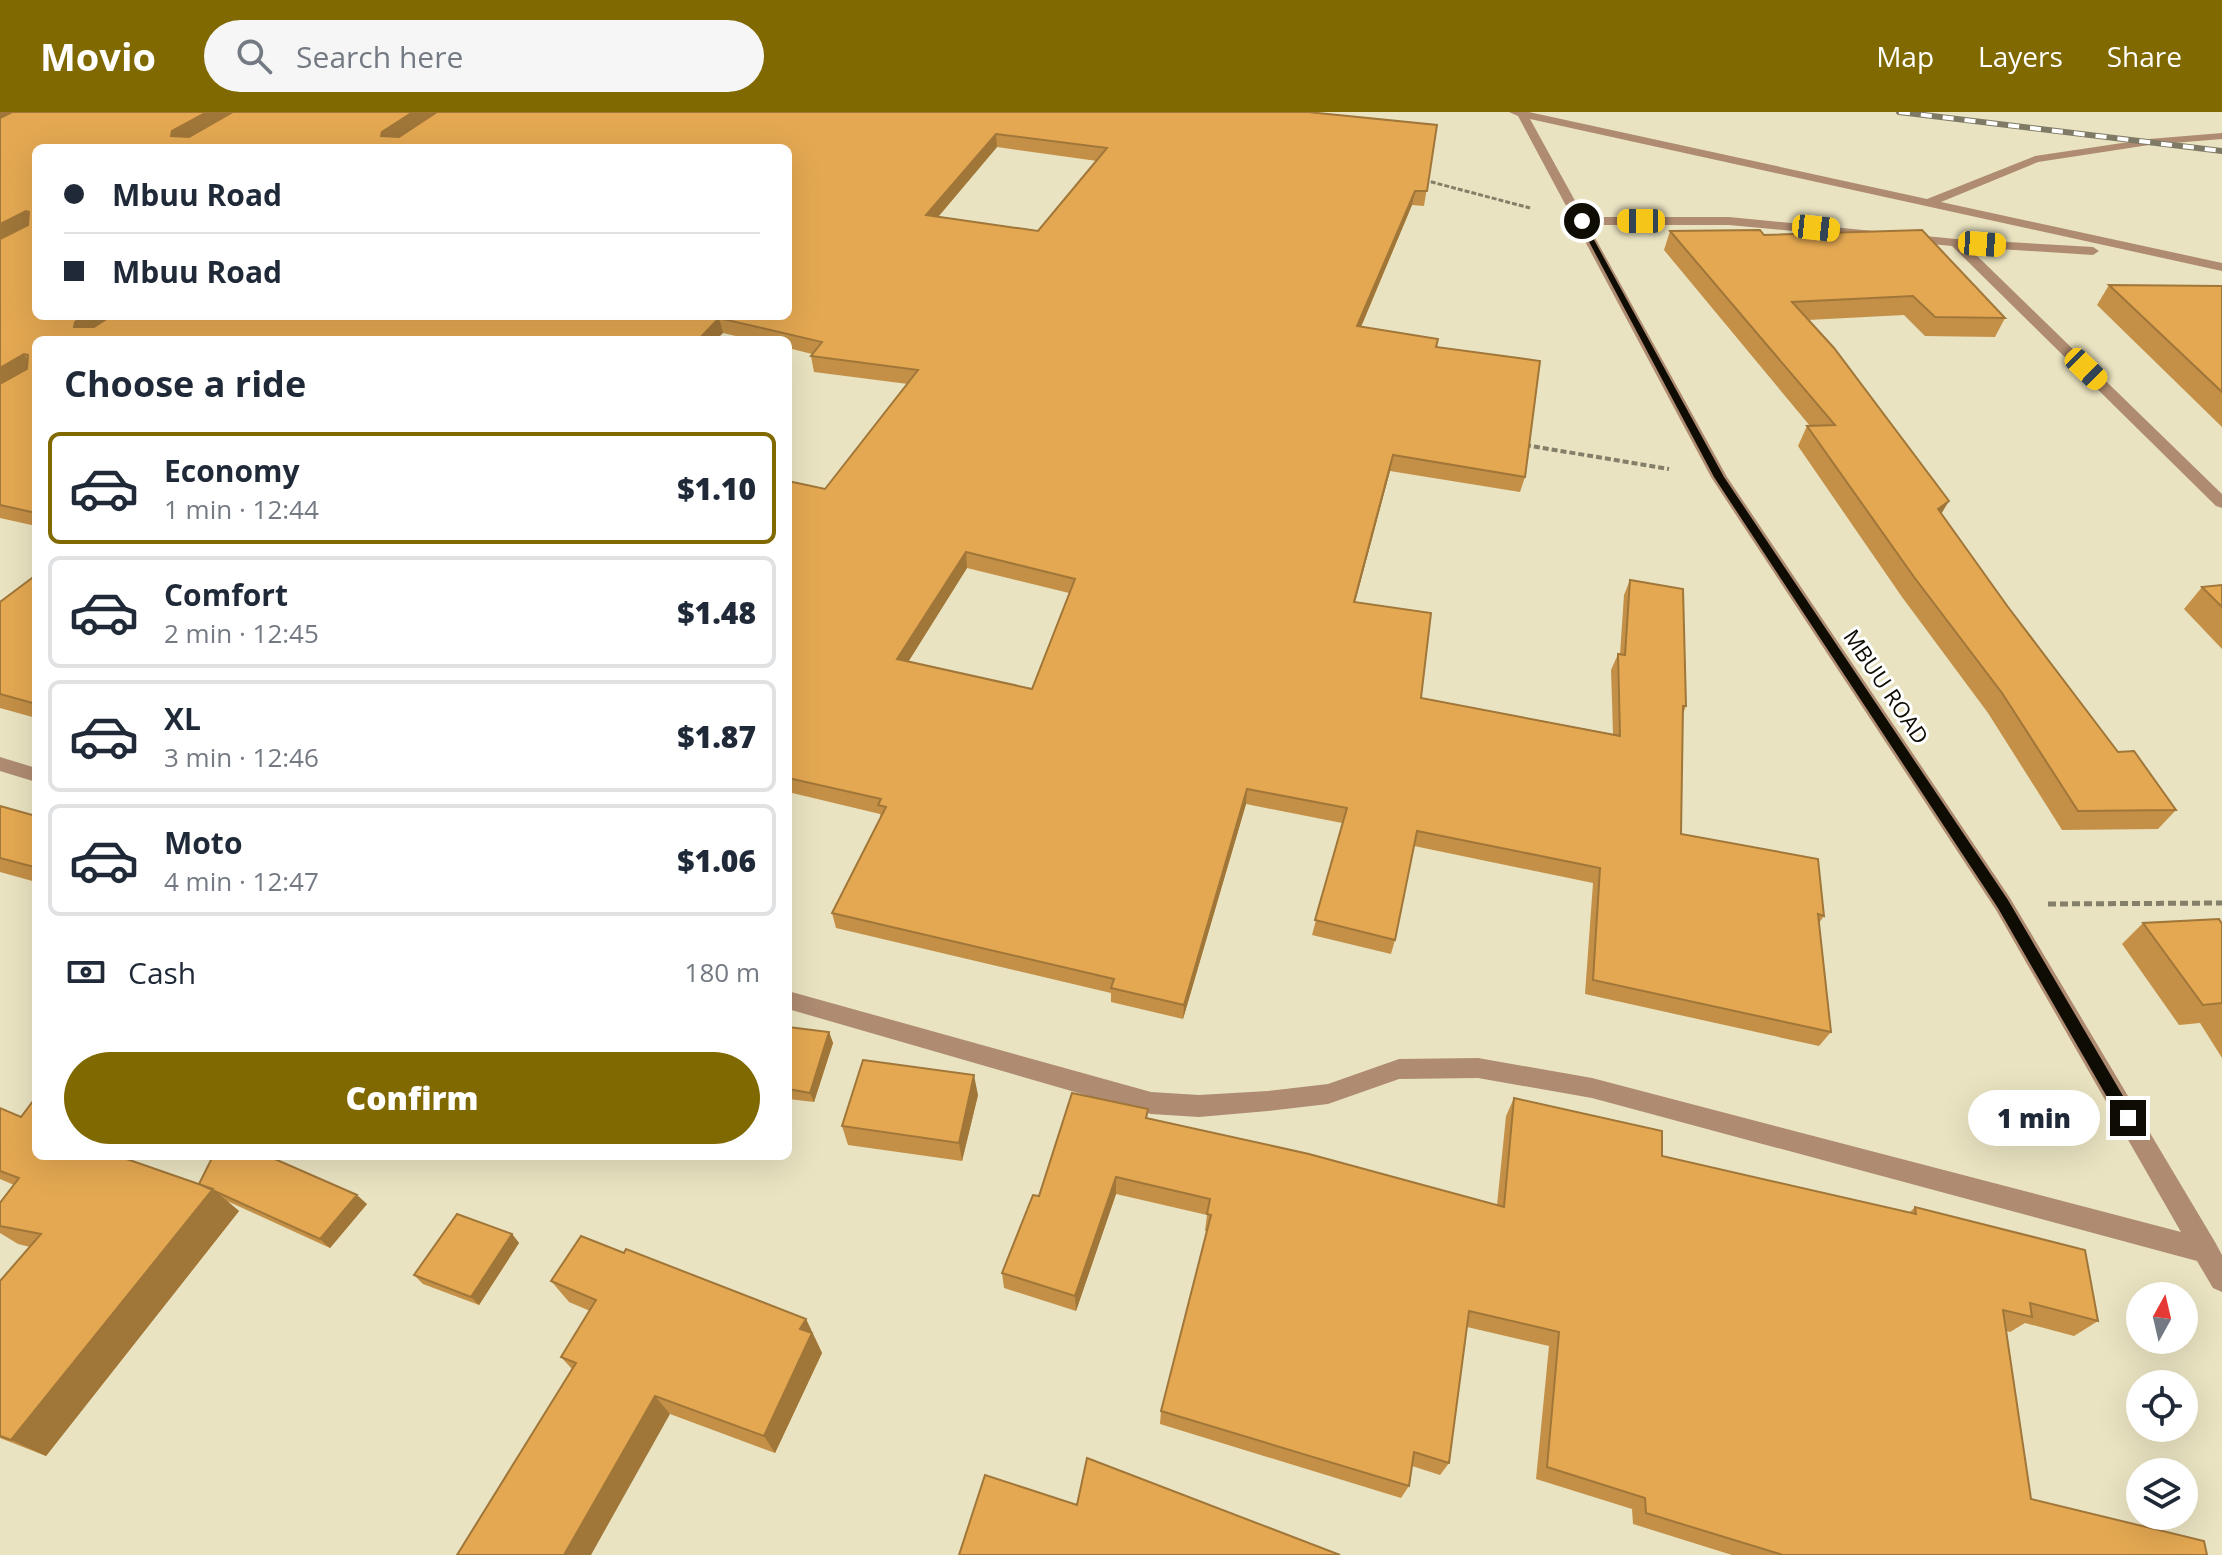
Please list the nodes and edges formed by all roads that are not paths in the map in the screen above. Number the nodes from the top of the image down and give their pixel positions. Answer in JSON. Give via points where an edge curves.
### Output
{"nodes":[{"id":1,"x":1518,"y":113,"type":"edge"},
{"id":2,"x":2222,"y":136,"type":"edge"},
{"id":3,"x":1925,"y":204,"type":"junction"},
{"id":4,"x":1582,"y":221,"type":"junction"},
{"id":5,"x":1956,"y":243,"type":"junction"},
{"id":6,"x":2157,"y":255,"type":"junction"},
{"id":7,"x":2222,"y":267,"type":"edge"},
{"id":8,"x":2222,"y":503,"type":"edge"},
{"id":9,"x":0,"y":764,"type":"edge"},
{"id":10,"x":32,"y":774,"type":"edge"},
{"id":11,"x":792,"y":1001,"type":"edge"},
{"id":12,"x":2206,"y":1251,"type":"junction"},
{"id":13,"x":2222,"y":1279,"type":"edge"}],
"edges":[{"from":1,"to":3,"type":"street"},
{"from":1,"to":4,"type":"street","name":"MBUU ROAD"},
{"from":2,"to":3,"type":"street","via":[[2035,159]]},
{"from":3,"to":6,"type":"street"},
{"from":4,"to":5,"type":"street","via":[[1729,221]]},
{"from":4,"to":12,"type":"street","name":"MBUU ROAD","via":[[1719,477],[2003,904]]},
{"from":5,"to":6,"type":"street"},
{"from":5,"to":8,"type":"street"},
{"from":6,"to":7,"type":"street"},
{"from":9,"to":10,"type":"street"},
{"from":11,"to":12,"type":"street","via":[[1151,1103],[1199,1106],[1328,1094],[1399,1069],[1478,1068],[1578,1085]]},
{"from":12,"to":13,"type":"street","name":"MBUU ROAD"}]}
